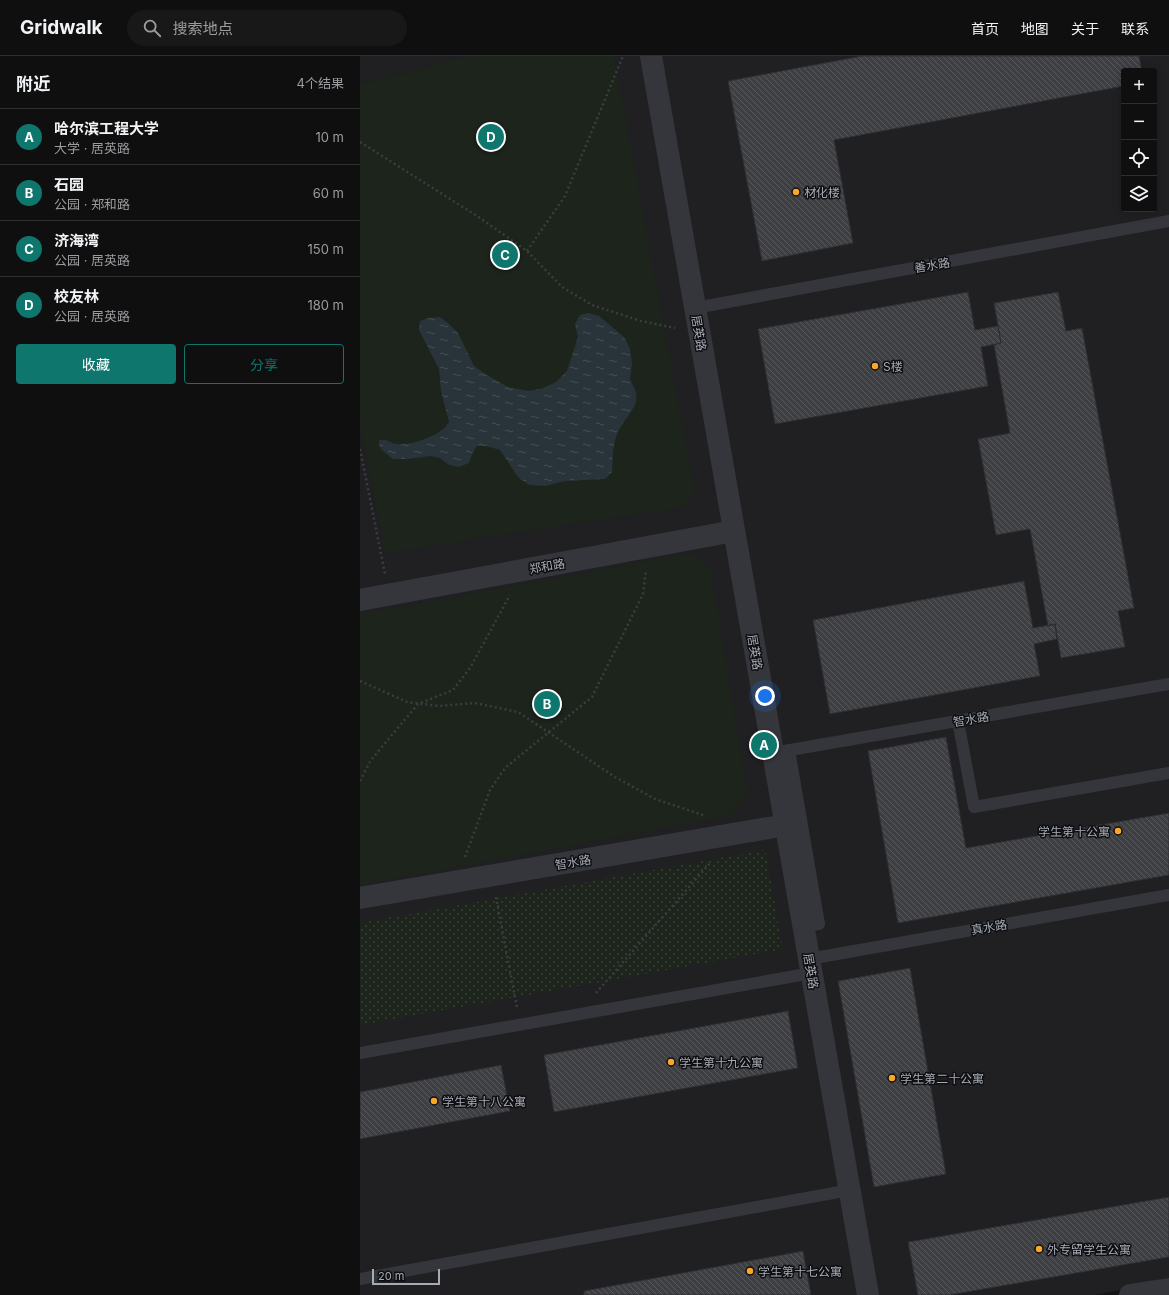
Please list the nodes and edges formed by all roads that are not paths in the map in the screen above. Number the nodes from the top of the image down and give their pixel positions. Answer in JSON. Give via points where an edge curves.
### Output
{"nodes":[{"id":1,"x":651,"y":56,"type":"edge"},
{"id":2,"x":1169,"y":221,"type":"edge"},
{"id":3,"x":695,"y":308,"type":"junction"},
{"id":4,"x":734,"y":531,"type":"junction"},
{"id":5,"x":360,"y":600,"type":"edge"},
{"id":6,"x":1169,"y":684,"type":"edge"},
{"id":7,"x":958,"y":721,"type":"junction"},
{"id":8,"x":781,"y":752,"type":"junction"},
{"id":9,"x":1169,"y":773,"type":"edge"},
{"id":10,"x":786,"y":825,"type":"junction"},
{"id":11,"x":1169,"y":895,"type":"edge"},
{"id":12,"x":360,"y":898,"type":"edge"},
{"id":13,"x":804,"y":926,"type":"junction"},
{"id":14,"x":810,"y":966,"type":"junction"},
{"id":15,"x":360,"y":1053,"type":"edge"},
{"id":16,"x":850,"y":1190,"type":"junction"},
{"id":17,"x":360,"y":1279,"type":"edge"},
{"id":18,"x":1169,"y":1289,"type":"edge"},
{"id":19,"x":868,"y":1295,"type":"edge"},
{"id":20,"x":1130,"y":1295,"type":"edge"}],
"edges":[{"from":1,"to":3,"type":"street","name":"居英路"},
{"from":2,"to":3,"type":"lane","name":"善水路"},
{"from":3,"to":4,"type":"street","name":"居英路"},
{"from":4,"to":5,"type":"street","name":"郑和路"},
{"from":4,"to":8,"type":"street","name":"居英路"},
{"from":6,"to":7,"type":"lane","name":"智水路"},
{"from":7,"to":8,"type":"lane","name":"智水路"},
{"from":7,"to":9,"type":"lane","via":[[974,807]]},
{"from":8,"to":10,"type":"street","name":"居英路"},
{"from":8,"to":13,"type":"lane","via":[[819,924]]},
{"from":10,"to":12,"type":"street","name":"智水路"},
{"from":10,"to":13,"type":"street","name":"居英路"},
{"from":11,"to":14,"type":"lane","name":"真水路"},
{"from":13,"to":14,"type":"street","name":"居英路"},
{"from":14,"to":15,"type":"lane","name":"真水路","via":[[577,1014]]},
{"from":14,"to":16,"type":"street","name":"居英路"},
{"from":16,"to":17,"type":"lane"},
{"from":16,"to":19,"type":"street","name":"居英路"},
{"from":18,"to":20,"type":"street"}]}
